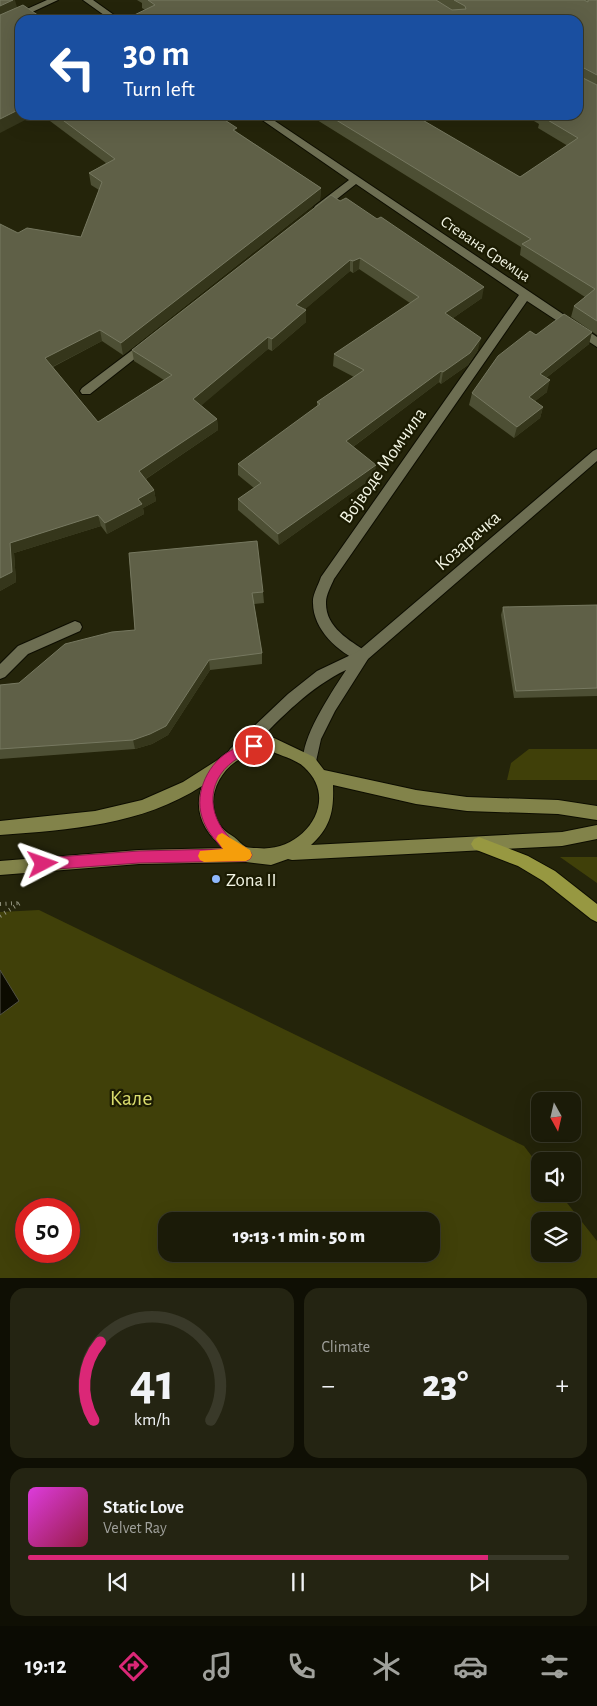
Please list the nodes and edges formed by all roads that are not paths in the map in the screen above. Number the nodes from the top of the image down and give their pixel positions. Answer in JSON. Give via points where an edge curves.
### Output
{"nodes":[{"id":1,"x":54,"y":0,"type":"edge"},
{"id":2,"x":88,"y":0,"type":"edge"},
{"id":3,"x":20,"y":15,"type":"edge"},
{"id":4,"x":110,"y":15,"type":"edge"},
{"id":5,"x":15,"y":17,"type":"edge"},
{"id":6,"x":0,"y":24,"type":"edge"},
{"id":7,"x":268,"y":120,"type":"edge"},
{"id":8,"x":356,"y":179,"type":"junction"},
{"id":9,"x":310,"y":216,"type":"edge"},
{"id":10,"x":524,"y":294,"type":"junction"},
{"id":11,"x":156,"y":336,"type":"edge"},
{"id":12,"x":597,"y":343,"type":"edge"},
{"id":13,"x":86,"y":391,"type":"dead end"},
{"id":14,"x":597,"y":454,"type":"edge"},
{"id":15,"x":75,"y":627,"type":"dead end"},
{"id":16,"x":362,"y":656,"type":"junction"},
{"id":17,"x":0,"y":673,"type":"edge"},
{"id":18,"x":235,"y":754,"type":"junction"},
{"id":19,"x":310,"y":761,"type":"junction"},
{"id":20,"x":221,"y":765,"type":"junction"},
{"id":21,"x":322,"y":776,"type":"junction"},
{"id":22,"x":597,"y":812,"type":"edge"},
{"id":23,"x":0,"y":828,"type":"edge"},
{"id":24,"x":597,"y":832,"type":"edge"},
{"id":25,"x":479,"y":844,"type":"junction"},
{"id":26,"x":286,"y":854,"type":"junction"},
{"id":27,"x":246,"y":855,"type":"junction"},
{"id":28,"x":0,"y":868,"type":"edge"},
{"id":29,"x":597,"y":914,"type":"edge"}],
"edges":[{"from":1,"to":3,"type":"street"},
{"from":2,"to":4,"type":"street"},
{"from":5,"to":6,"type":"street"},
{"from":7,"to":8,"type":"street","name":"Стевана Сремца"},
{"from":8,"to":9,"type":"street"},
{"from":8,"to":10,"type":"street","name":"Стевана Сремца"},
{"from":10,"to":12,"type":"street","name":"Стевана Сремца"},
{"from":10,"to":16,"type":"street","name":"Војводе Момчила","via":[[328,577],[319,600],[323,621],[336,638]]},
{"from":11,"to":13,"type":"street"},
{"from":14,"to":16,"type":"street","name":"Козарачка"},
{"from":15,"to":17,"type":"street","via":[[23,650]]},
{"from":16,"to":18,"type":"street","name":"Козарачка","via":[[322,675]]},
{"from":16,"to":19,"type":"street","name":"Козарачка","via":[[330,706],[314,739]]},
{"from":18,"to":19,"type":"main road","via":[[254,746],[274,745],[294,750]]},
{"from":18,"to":20,"type":"main road"},
{"from":19,"to":21,"type":"main road"},
{"from":20,"to":23,"type":"main road","via":[[183,790],[141,807],[87,819]]},
{"from":20,"to":27,"type":"main road","via":[[210,779],[206,797],[207,816],[215,832],[228,846]]},
{"from":21,"to":22,"type":"main road","via":[[458,803]]},
{"from":21,"to":26,"type":"main road","via":[[328,795],[326,813],[318,830],[304,845]]},
{"from":24,"to":25,"type":"main road","via":[[562,839]]},
{"from":25,"to":26,"type":"main road"},
{"from":25,"to":29,"type":"main road","via":[[523,861],[549,876]]},
{"from":26,"to":27,"type":"main road"},
{"from":27,"to":28,"type":"main road","via":[[139,857]]}]}
